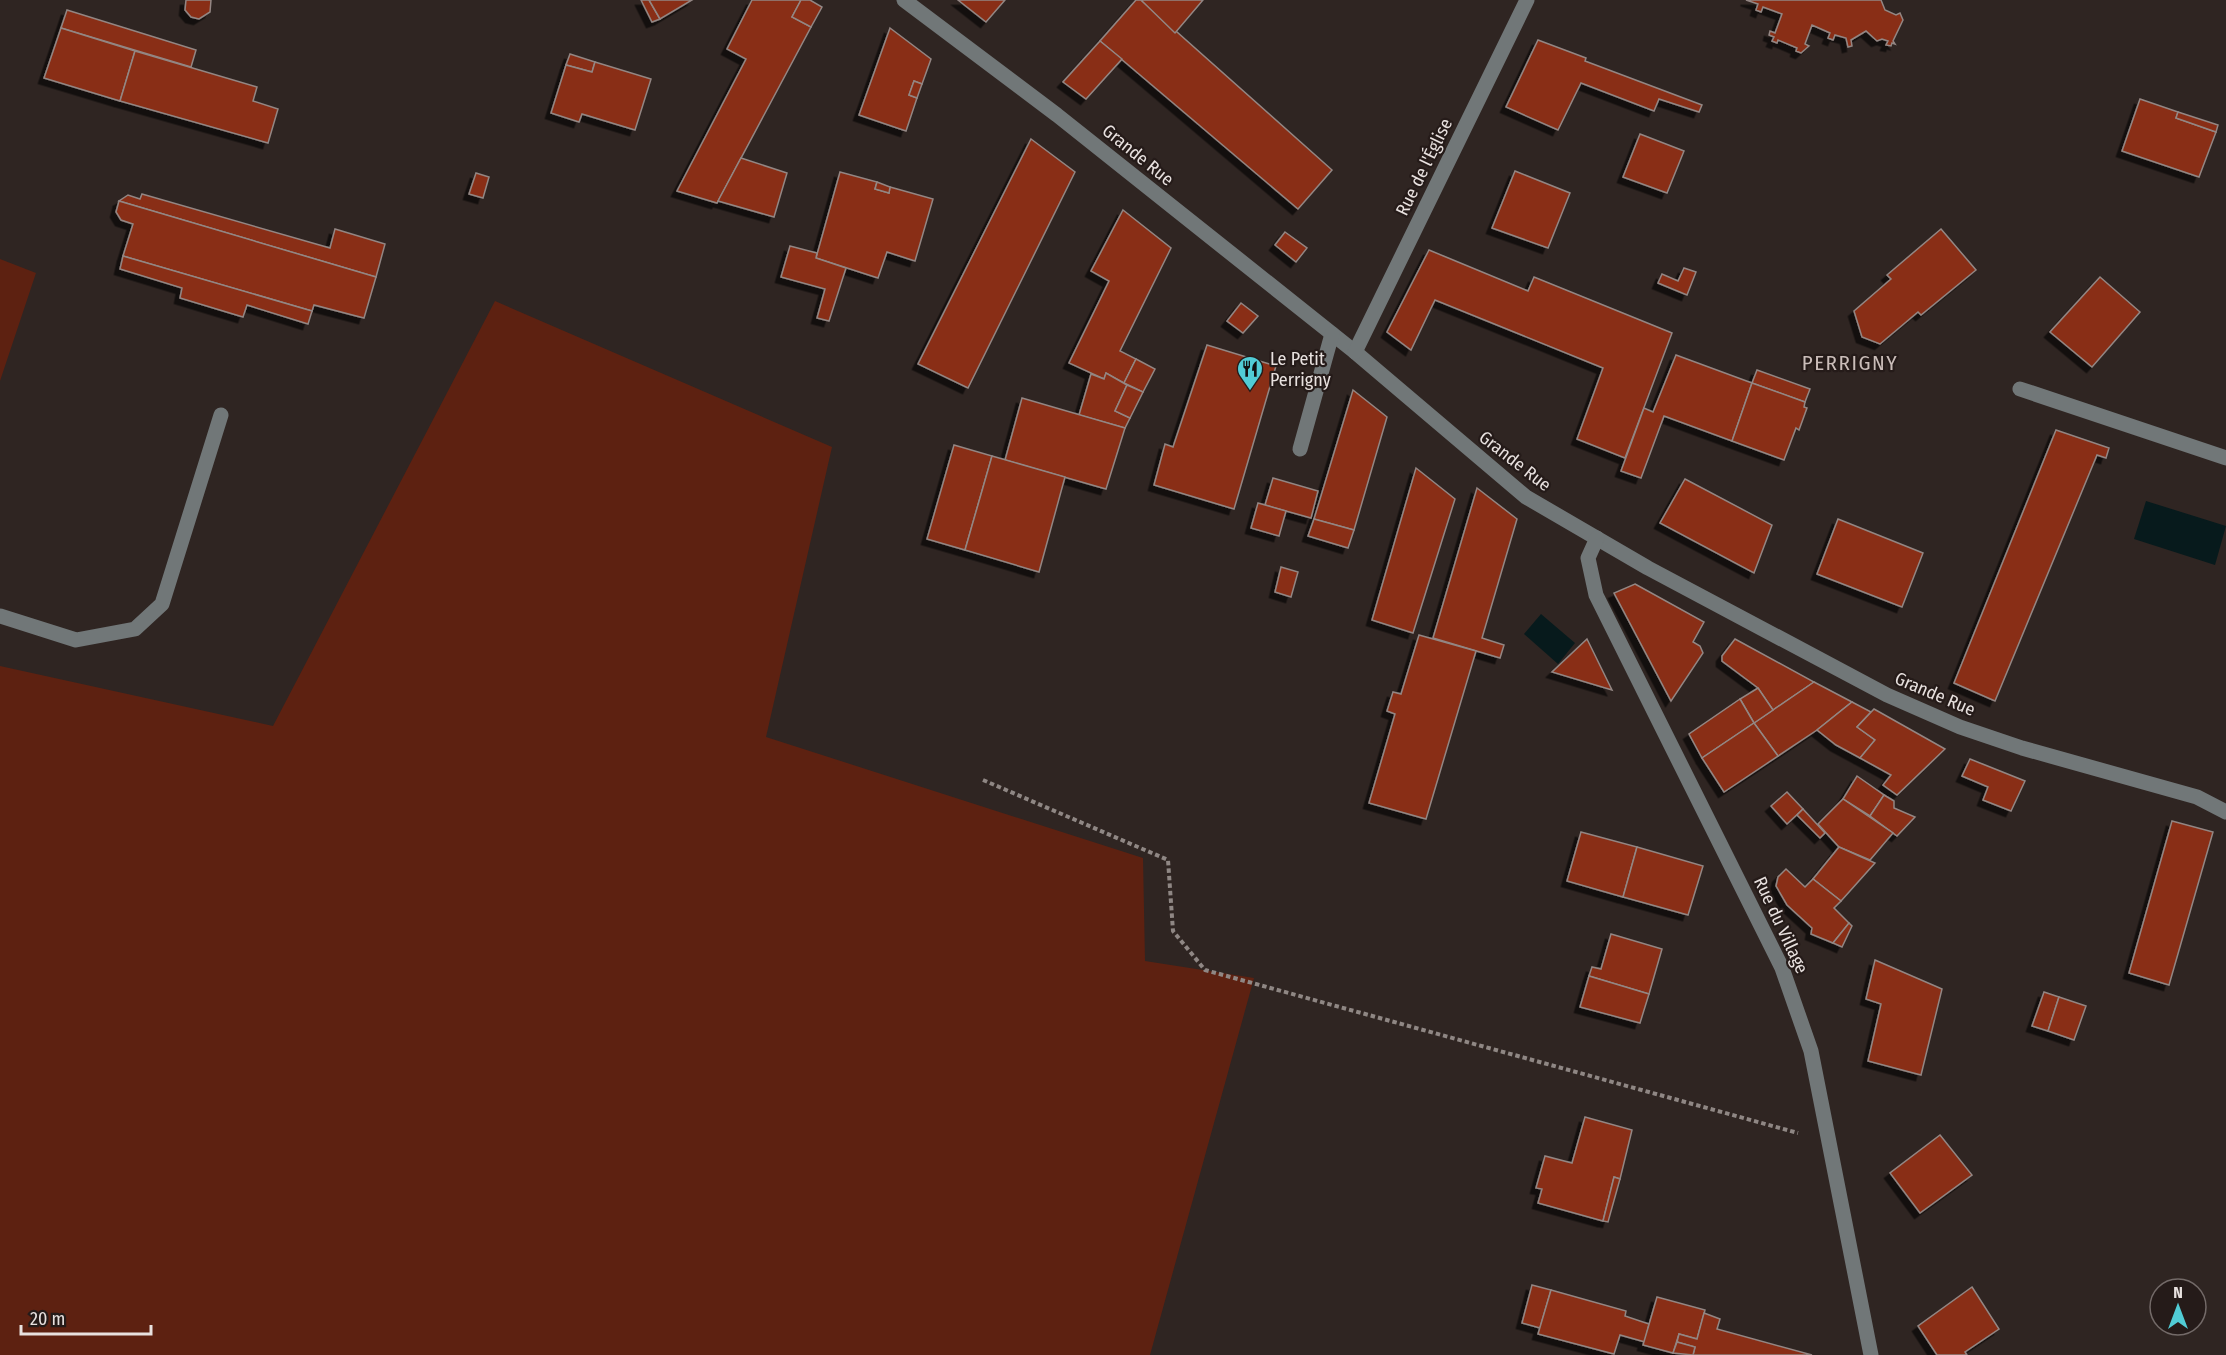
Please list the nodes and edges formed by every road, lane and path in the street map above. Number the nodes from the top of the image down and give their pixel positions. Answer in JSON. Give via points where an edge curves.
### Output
{"nodes":[{"id":1,"x":904,"y":0,"type":"edge"},
{"id":2,"x":1527,"y":0,"type":"edge"},
{"id":3,"x":1332,"y":334,"type":"junction"},
{"id":4,"x":1355,"y":352,"type":"junction"},
{"id":5,"x":2020,"y":389,"type":"dead end"},
{"id":6,"x":221,"y":416,"type":"dead end"},
{"id":7,"x":1300,"y":449,"type":"dead end"},
{"id":8,"x":2226,"y":458,"type":"edge"},
{"id":9,"x":1597,"y":538,"type":"junction"},
{"id":10,"x":0,"y":616,"type":"edge"},
{"id":11,"x":983,"y":780,"type":"dead end"},
{"id":12,"x":2226,"y":812,"type":"edge"},
{"id":13,"x":1830,"y":1142,"type":"junction"},
{"id":14,"x":1870,"y":1355,"type":"edge"}],
"edges":[{"from":1,"to":3,"type":"street","name":"Grande Rue","via":[[1057,115]]},
{"from":2,"to":4,"type":"street","name":"Rue de l'Église"},
{"from":3,"to":4,"type":"street","name":"Grande Rue"},
{"from":3,"to":7,"type":"street"},
{"from":4,"to":9,"type":"street","name":"Grande Rue","via":[[1526,497]]},
{"from":5,"to":8,"type":"street"},
{"from":6,"to":10,"type":"street","via":[[162,604],[156,610],[135,629],[76,640]]},
{"from":9,"to":12,"type":"street","name":"Grande Rue","via":[[1887,695],[2022,748],[2197,797]]},
{"from":9,"to":13,"type":"street","name":"Rue du Village","via":[[1588,558],[1596,595],[1782,968],[1811,1051]]},
{"from":11,"to":13,"type":"path","via":[[1168,860],[1173,931],[1205,970]]},
{"from":13,"to":14,"type":"street","name":"Rue du Village"}]}
